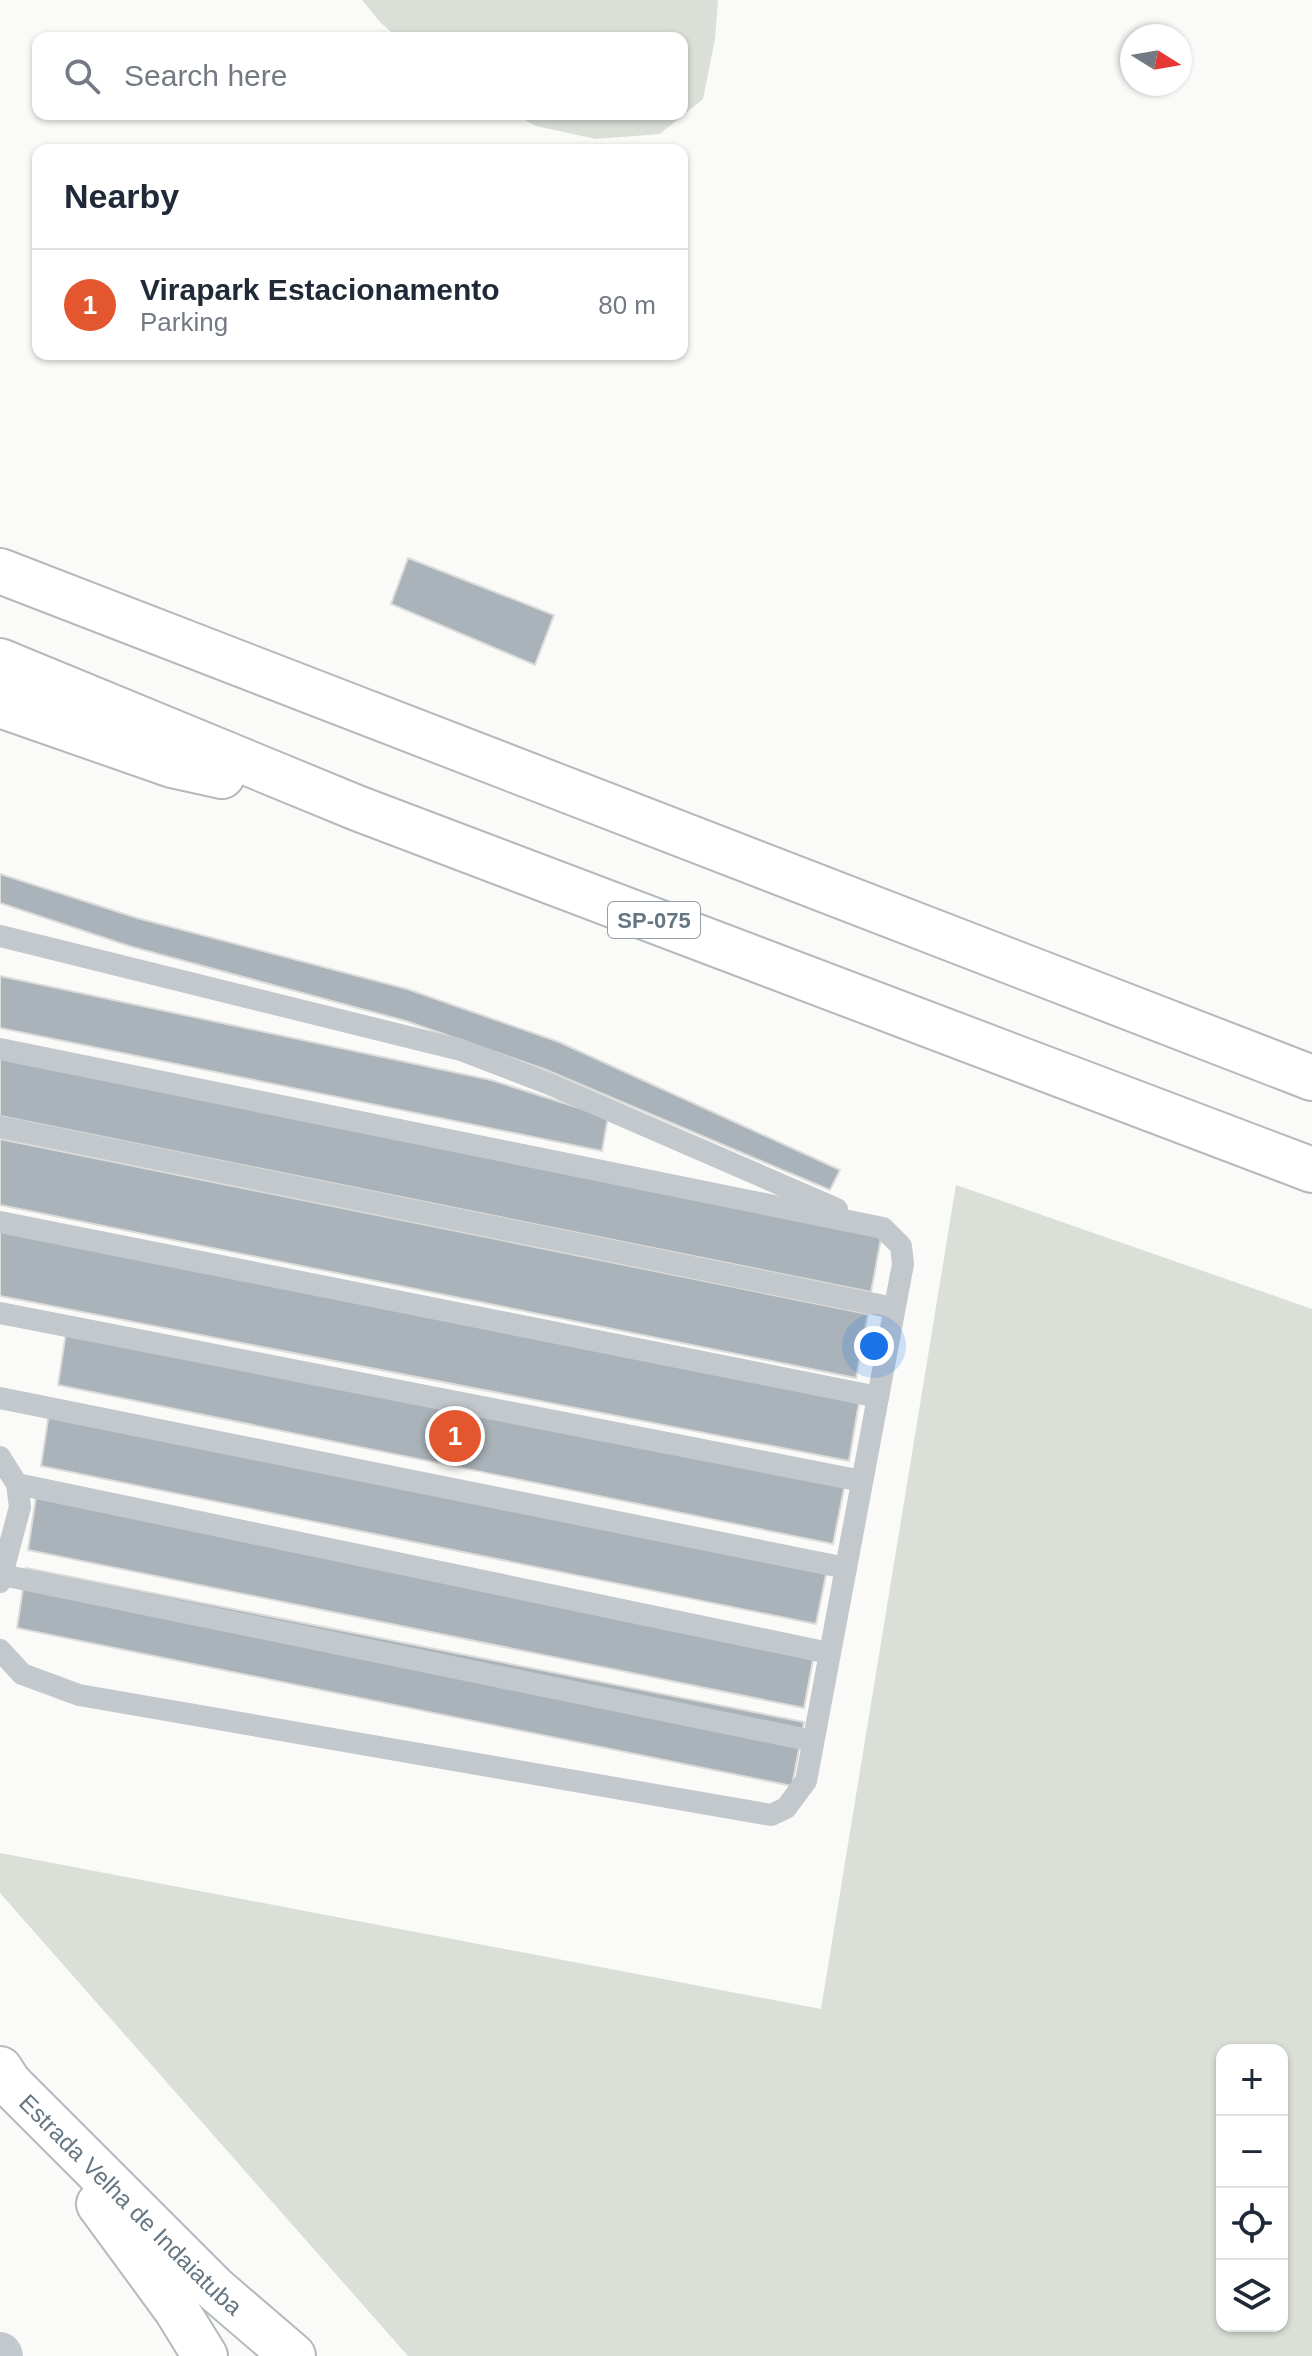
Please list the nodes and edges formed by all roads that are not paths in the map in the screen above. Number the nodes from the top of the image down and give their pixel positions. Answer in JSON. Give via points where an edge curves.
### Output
{"nodes":[{"id":1,"x":0,"y":571,"type":"edge"},
{"id":2,"x":0,"y":661,"type":"edge"},
{"id":3,"x":0,"y":705,"type":"edge"},
{"id":4,"x":357,"y":808,"type":"junction"},
{"id":5,"x":0,"y":936,"type":"edge"},
{"id":6,"x":0,"y":1049,"type":"edge"},
{"id":7,"x":1312,"y":1078,"type":"edge"},
{"id":8,"x":0,"y":1127,"type":"edge"},
{"id":9,"x":1312,"y":1170,"type":"edge"},
{"id":10,"x":0,"y":1222,"type":"edge"},
{"id":11,"x":883,"y":1228,"type":"junction"},
{"id":12,"x":894,"y":1308,"type":"junction"},
{"id":13,"x":0,"y":1313,"type":"edge"},
{"id":14,"x":878,"y":1397,"type":"junction"},
{"id":15,"x":0,"y":1398,"type":"edge"},
{"id":16,"x":0,"y":1457,"type":"edge"},
{"id":17,"x":862,"y":1481,"type":"junction"},
{"id":18,"x":17,"y":1484,"type":"junction"},
{"id":19,"x":846,"y":1568,"type":"junction"},
{"id":20,"x":1,"y":1579,"type":"edge"},
{"id":21,"x":0,"y":1650,"type":"edge"},
{"id":22,"x":829,"y":1653,"type":"junction"},
{"id":23,"x":813,"y":1741,"type":"junction"},
{"id":24,"x":5,"y":2076,"type":"edge"},
{"id":25,"x":205,"y":2356,"type":"edge"},
{"id":26,"x":293,"y":2356,"type":"edge"}],
"edges":[{"from":1,"to":7,"type":"main road"},
{"from":2,"to":4,"type":"main road","number":"SP-075"},
{"from":3,"to":4,"type":"main road","via":[[172,765]]},
{"from":4,"to":9,"type":"main road","number":"SP-075"},
{"from":5,"to":11,"type":"lane","via":[[461,1050]]},
{"from":6,"to":11,"type":"lane"},
{"from":8,"to":12,"type":"lane"},
{"from":10,"to":14,"type":"lane"},
{"from":11,"to":12,"type":"lane","via":[[901,1246],[903,1264]]},
{"from":12,"to":14,"type":"lane"},
{"from":13,"to":17,"type":"lane"},
{"from":14,"to":17,"type":"lane"},
{"from":15,"to":19,"type":"lane"},
{"from":16,"to":18,"type":"lane"},
{"from":17,"to":19,"type":"lane"},
{"from":18,"to":20,"type":"lane","via":[[20,1507]]},
{"from":18,"to":22,"type":"lane"},
{"from":19,"to":22,"type":"lane"},
{"from":20,"to":23,"type":"lane"},
{"from":21,"to":23,"type":"lane","via":[[22,1674],[79,1695],[771,1815],[786,1808],[806,1781]]},
{"from":22,"to":23,"type":"lane"},
{"from":24,"to":25,"type":"main road","name":"Estrada Velha de Indaiatuba"},
{"from":24,"to":26,"type":"main road","name":"Estrada Velha de Indaiatuba","via":[[215,2289]]}]}
